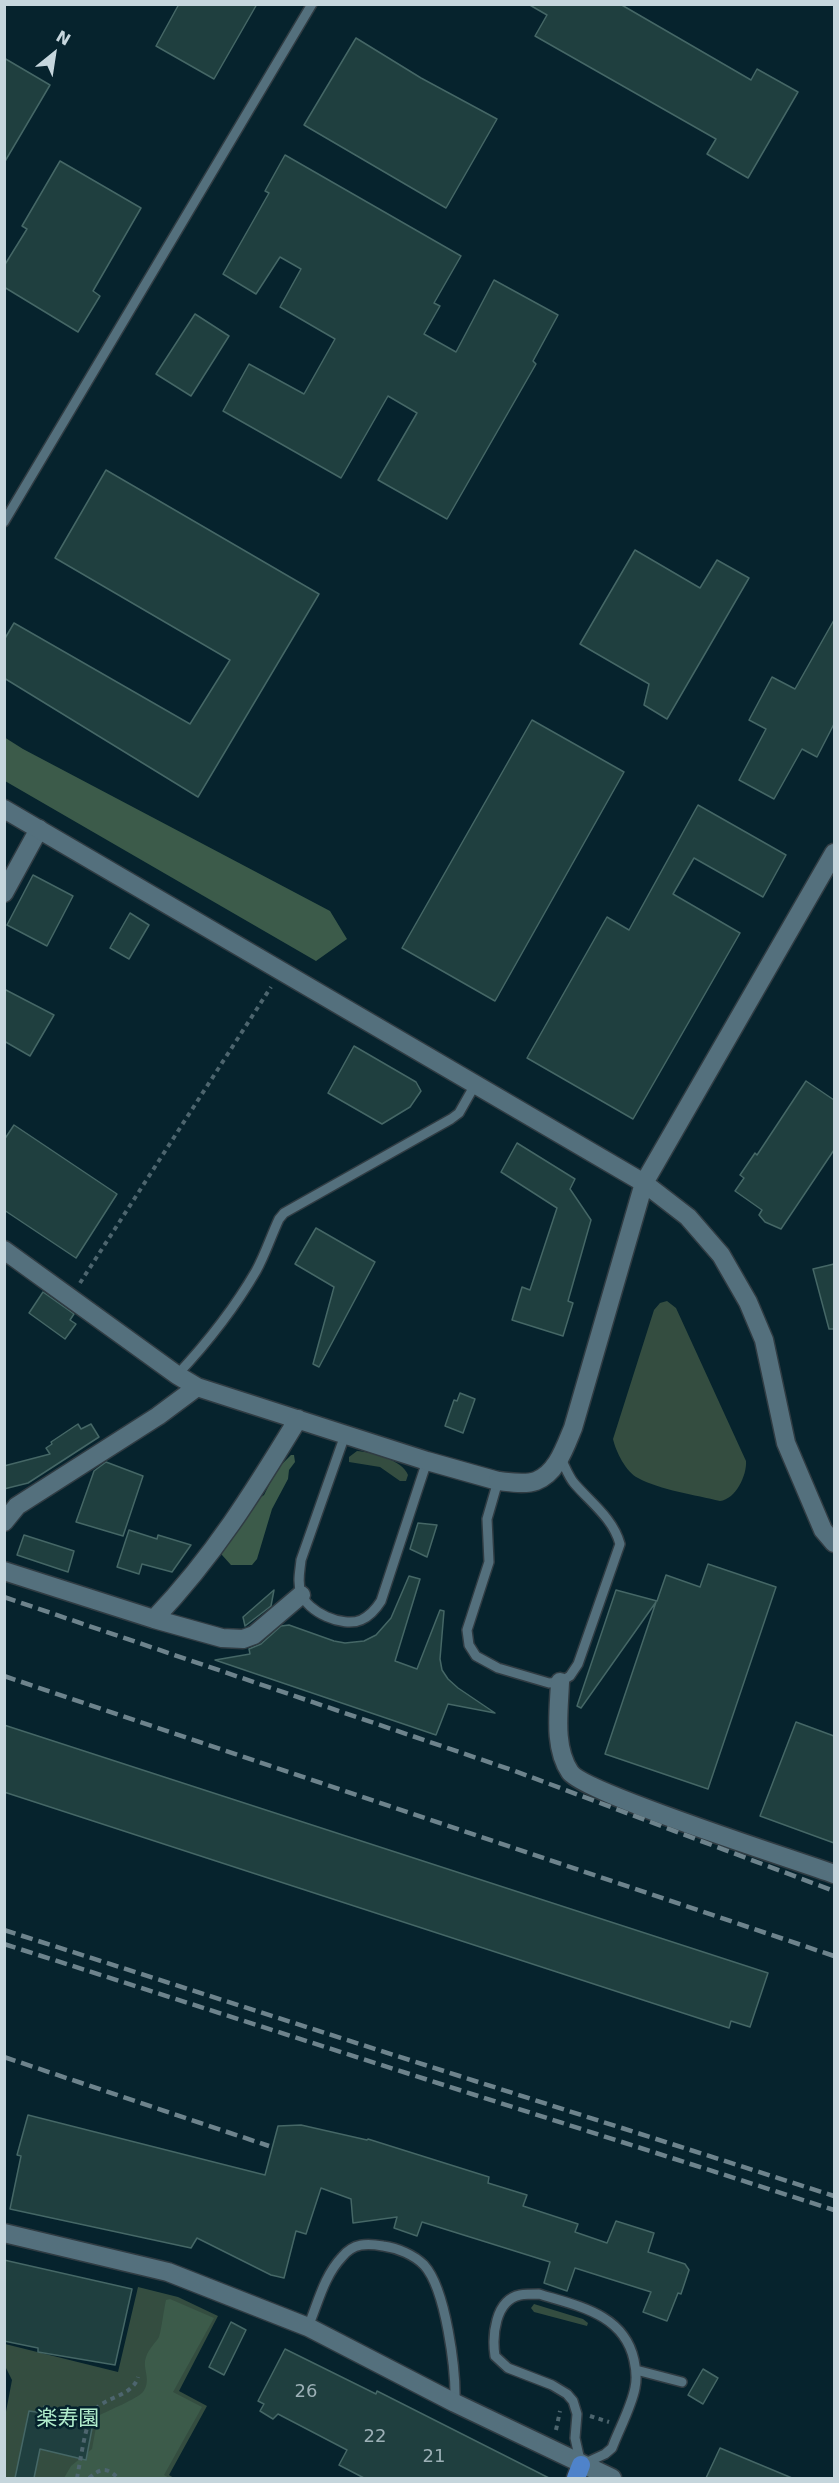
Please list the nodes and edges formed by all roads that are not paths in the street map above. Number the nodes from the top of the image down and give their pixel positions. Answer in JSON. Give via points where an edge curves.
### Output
{"nodes":[{"id":1,"x":312,"y":4,"type":"edge"},
{"id":2,"x":4,"y":522,"type":"edge"},
{"id":3,"x":4,"y":809,"type":"edge"},
{"id":4,"x":39,"y":829,"type":"junction"},
{"id":5,"x":834,"y":852,"type":"edge"},
{"id":6,"x":4,"y":893,"type":"edge"},
{"id":7,"x":476,"y":1083,"type":"junction"},
{"id":8,"x":644,"y":1183,"type":"junction"},
{"id":9,"x":4,"y":1250,"type":"edge"},
{"id":10,"x":177,"y":1375,"type":"junction"},
{"id":11,"x":197,"y":1387,"type":"junction"},
{"id":12,"x":298,"y":1419,"type":"junction"},
{"id":13,"x":345,"y":1435,"type":"junction"},
{"id":14,"x":560,"y":1457,"type":"junction"},
{"id":15,"x":427,"y":1461,"type":"junction"},
{"id":16,"x":498,"y":1481,"type":"junction"},
{"id":17,"x":4,"y":1522,"type":"edge"},
{"id":18,"x":834,"y":1543,"type":"edge"},
{"id":19,"x":4,"y":1570,"type":"edge"},
{"id":20,"x":301,"y":1595,"type":"junction"},
{"id":21,"x":154,"y":1619,"type":"junction"},
{"id":22,"x":560,"y":1682,"type":"junction"},
{"id":23,"x":834,"y":1874,"type":"edge"},
{"id":24,"x":4,"y":2233,"type":"edge"},
{"id":25,"x":308,"y":2327,"type":"junction"},
{"id":26,"x":636,"y":2370,"type":"junction"},
{"id":27,"x":682,"y":2382,"type":"dead end"},
{"id":28,"x":455,"y":2403,"type":"junction"},
{"id":29,"x":578,"y":2472,"type":"edge"},
{"id":30,"x":612,"y":2478,"type":"edge"}],
"edges":[{"from":1,"to":2,"type":"lane"},
{"from":3,"to":4,"type":"street"},
{"from":4,"to":6,"type":"street"},
{"from":4,"to":7,"type":"street"},
{"from":5,"to":8,"type":"street"},
{"from":7,"to":8,"type":"street"},
{"from":7,"to":10,"type":"lane","via":[[459,1113],[451,1119],[284,1213],[241,1296],[208,1342]]},
{"from":8,"to":14,"type":"street","via":[[573,1428]]},
{"from":8,"to":18,"type":"street","via":[[688,1217],[721,1255],[748,1302],[764,1340],[786,1443],[823,1530]]},
{"from":9,"to":10,"type":"street"},
{"from":10,"to":11,"type":"street"},
{"from":11,"to":12,"type":"street"},
{"from":11,"to":17,"type":"street","via":[[17,1506]]},
{"from":12,"to":13,"type":"street"},
{"from":12,"to":21,"type":"street","via":[[228,1532]]},
{"from":13,"to":15,"type":"street"},
{"from":13,"to":20,"type":"lane","via":[[301,1560]]},
{"from":14,"to":16,"type":"street","via":[[549,1473],[536,1481]]},
{"from":14,"to":22,"type":"lane","via":[[572,1480],[613,1527],[620,1544],[578,1664]]},
{"from":15,"to":16,"type":"street"},
{"from":15,"to":20,"type":"lane","via":[[386,1589],[374,1611],[361,1620],[344,1622],[319,1612]]},
{"from":16,"to":22,"type":"lane","via":[[487,1519],[489,1562],[468,1630],[469,1645],[476,1656],[498,1668],[549,1683]]},
{"from":19,"to":21,"type":"street"},
{"from":20,"to":21,"type":"street","via":[[254,1635],[243,1638],[222,1638]]},
{"from":22,"to":23,"type":"street","via":[[558,1724],[562,1751],[567,1768],[585,1784]]},
{"from":24,"to":25,"type":"street","via":[[168,2272]]},
{"from":25,"to":28,"type":"street"},
{"from":25,"to":28,"type":"lane","via":[[330,2272],[356,2245],[390,2247],[411,2255],[424,2266],[439,2297],[456,2386]]},
{"from":26,"to":27,"type":"lane"},
{"from":26,"to":29,"type":"lane","via":[[635,2388],[612,2448]]},
{"from":26,"to":29,"type":"lane","via":[[626,2338],[616,2325],[596,2312],[539,2294],[518,2295],[503,2306],[494,2331],[495,2356],[508,2368],[552,2385],[573,2401],[578,2414]]},
{"from":28,"to":29,"type":"street"},
{"from":29,"to":30,"type":"street"}]}
